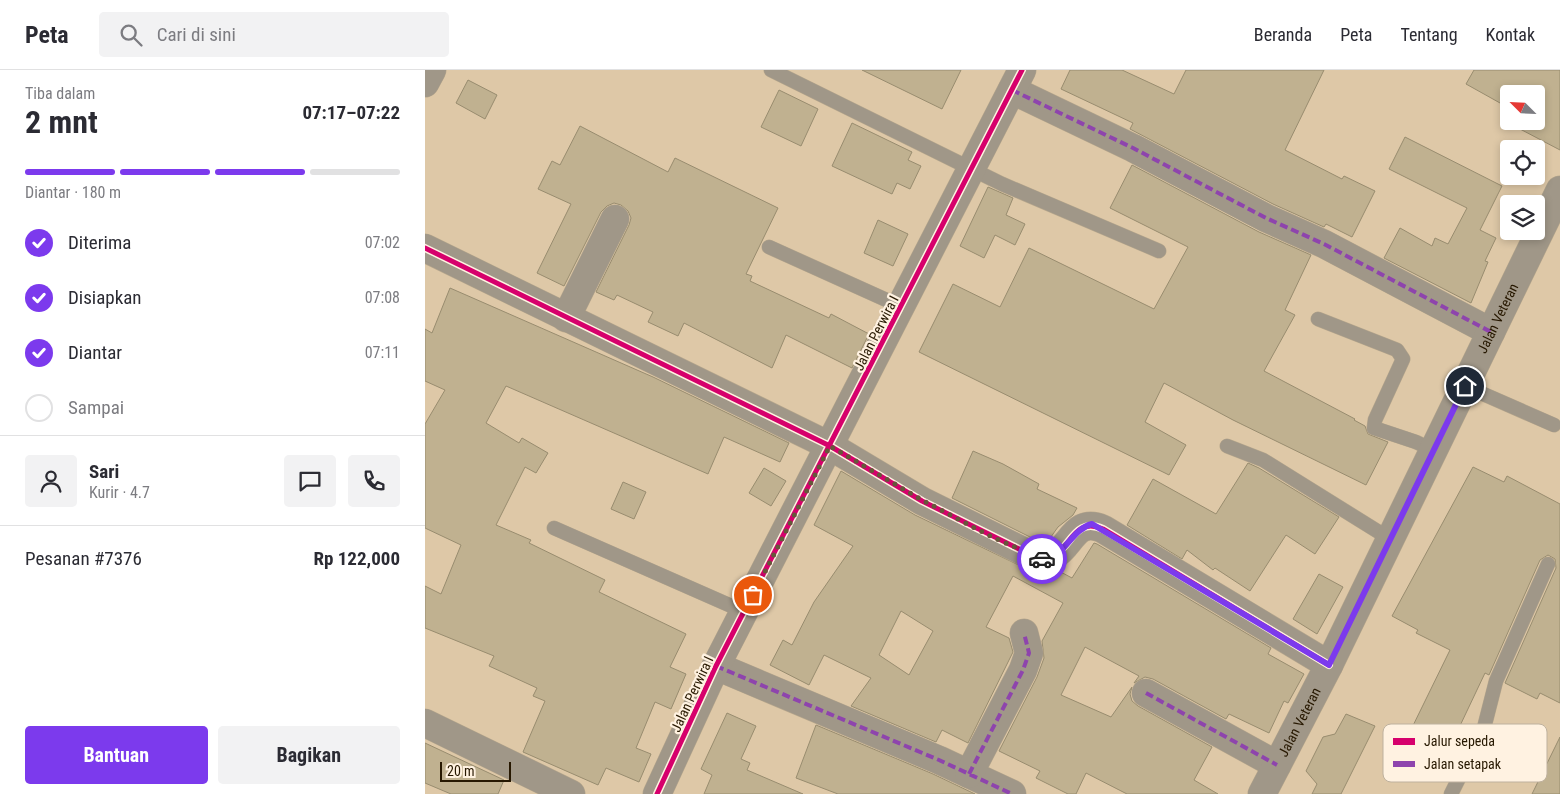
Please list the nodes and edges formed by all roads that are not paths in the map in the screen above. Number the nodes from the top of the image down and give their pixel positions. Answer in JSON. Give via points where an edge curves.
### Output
{"nodes":[{"id":1,"x":432,"y":70,"type":"edge"},
{"id":2,"x":771,"y":70,"type":"edge"},
{"id":3,"x":1017,"y":80,"type":"edge"},
{"id":4,"x":425,"y":83,"type":"edge"},
{"id":5,"x":972,"y":169,"type":"junction"},
{"id":6,"x":1560,"y":190,"type":"edge"},
{"id":7,"x":615,"y":219,"type":"dead end"},
{"id":8,"x":769,"y":247,"type":"dead end"},
{"id":9,"x":425,"y":248,"type":"edge"},
{"id":10,"x":1159,"y":251,"type":"dead end"},
{"id":11,"x":902,"y":307,"type":"junction"},
{"id":12,"x":567,"y":318,"type":"junction"},
{"id":13,"x":1319,"y":319,"type":"dead end"},
{"id":14,"x":1491,"y":332,"type":"junction"},
{"id":15,"x":1465,"y":386,"type":"junction"},
{"id":16,"x":1554,"y":425,"type":"dead end"},
{"id":17,"x":830,"y":446,"type":"junction"},
{"id":18,"x":1227,"y":446,"type":"dead end"},
{"id":19,"x":1433,"y":450,"type":"junction"},
{"id":20,"x":554,"y":528,"type":"dead end"},
{"id":21,"x":1390,"y":539,"type":"junction"},
{"id":22,"x":1549,"y":564,"type":"dead end"},
{"id":23,"x":745,"y":612,"type":"junction"},
{"id":24,"x":1025,"y":633,"type":"dead end"},
{"id":25,"x":1329,"y":665,"type":"junction"},
{"id":26,"x":717,"y":666,"type":"junction"},
{"id":27,"x":1146,"y":693,"type":"dead end"},
{"id":28,"x":425,"y":723,"type":"edge"},
{"id":29,"x":1485,"y":724,"type":"edge"},
{"id":30,"x":1277,"y":765,"type":"junction"},
{"id":31,"x":969,"y":774,"type":"junction"},
{"id":32,"x":1457,"y":782,"type":"edge"},
{"id":33,"x":571,"y":794,"type":"edge"},
{"id":34,"x":657,"y":794,"type":"edge"},
{"id":35,"x":1012,"y":794,"type":"edge"},
{"id":36,"x":1263,"y":794,"type":"edge"},
{"id":37,"x":1451,"y":794,"type":"edge"}],
"edges":[{"from":1,"to":4,"type":"street"},
{"from":2,"to":5,"type":"lane"},
{"from":3,"to":5,"type":"street","name":"Jalan Perwira I"},
{"from":3,"to":14,"type":"street","via":[[1133,148]]},
{"from":5,"to":10,"type":"lane"},
{"from":5,"to":11,"type":"street","name":"Jalan Perwira I"},
{"from":6,"to":14,"type":"street","name":"Jalan Veteran"},
{"from":7,"to":12,"type":"street"},
{"from":8,"to":11,"type":"lane"},
{"from":9,"to":12,"type":"street"},
{"from":11,"to":17,"type":"street","name":"Jalan Perwira I"},
{"from":12,"to":17,"type":"street"},
{"from":13,"to":19,"type":"lane","via":[[1397,350],[1403,359],[1374,428]]},
{"from":14,"to":15,"type":"street","name":"Jalan Veteran"},
{"from":15,"to":16,"type":"lane"},
{"from":15,"to":19,"type":"street","name":"Jalan Veteran"},
{"from":17,"to":23,"type":"street","name":"Jalan Perwira I"},
{"from":17,"to":25,"type":"street","via":[[922,500],[992,537],[1043,559],[1054,556],[1082,526],[1092,524]]},
{"from":18,"to":21,"type":"lane","via":[[1263,460]]},
{"from":19,"to":21,"type":"street","name":"Jalan Veteran"},
{"from":20,"to":23,"type":"lane"},
{"from":21,"to":25,"type":"street","name":"Jalan Veteran"},
{"from":22,"to":29,"type":"lane","via":[[1496,681]]},
{"from":23,"to":26,"type":"street","name":"Jalan Perwira I"},
{"from":24,"to":31,"type":"street","via":[[1029,653],[1023,670]]},
{"from":25,"to":30,"type":"street","name":"Jalan Veteran"},
{"from":26,"to":31,"type":"street"},
{"from":26,"to":34,"type":"street","name":"Jalan Perwira I"},
{"from":27,"to":30,"type":"street"},
{"from":28,"to":33,"type":"street"},
{"from":30,"to":36,"type":"street","name":"Jalan Veteran"},
{"from":31,"to":35,"type":"street"},
{"from":32,"to":37,"type":"lane"}]}
